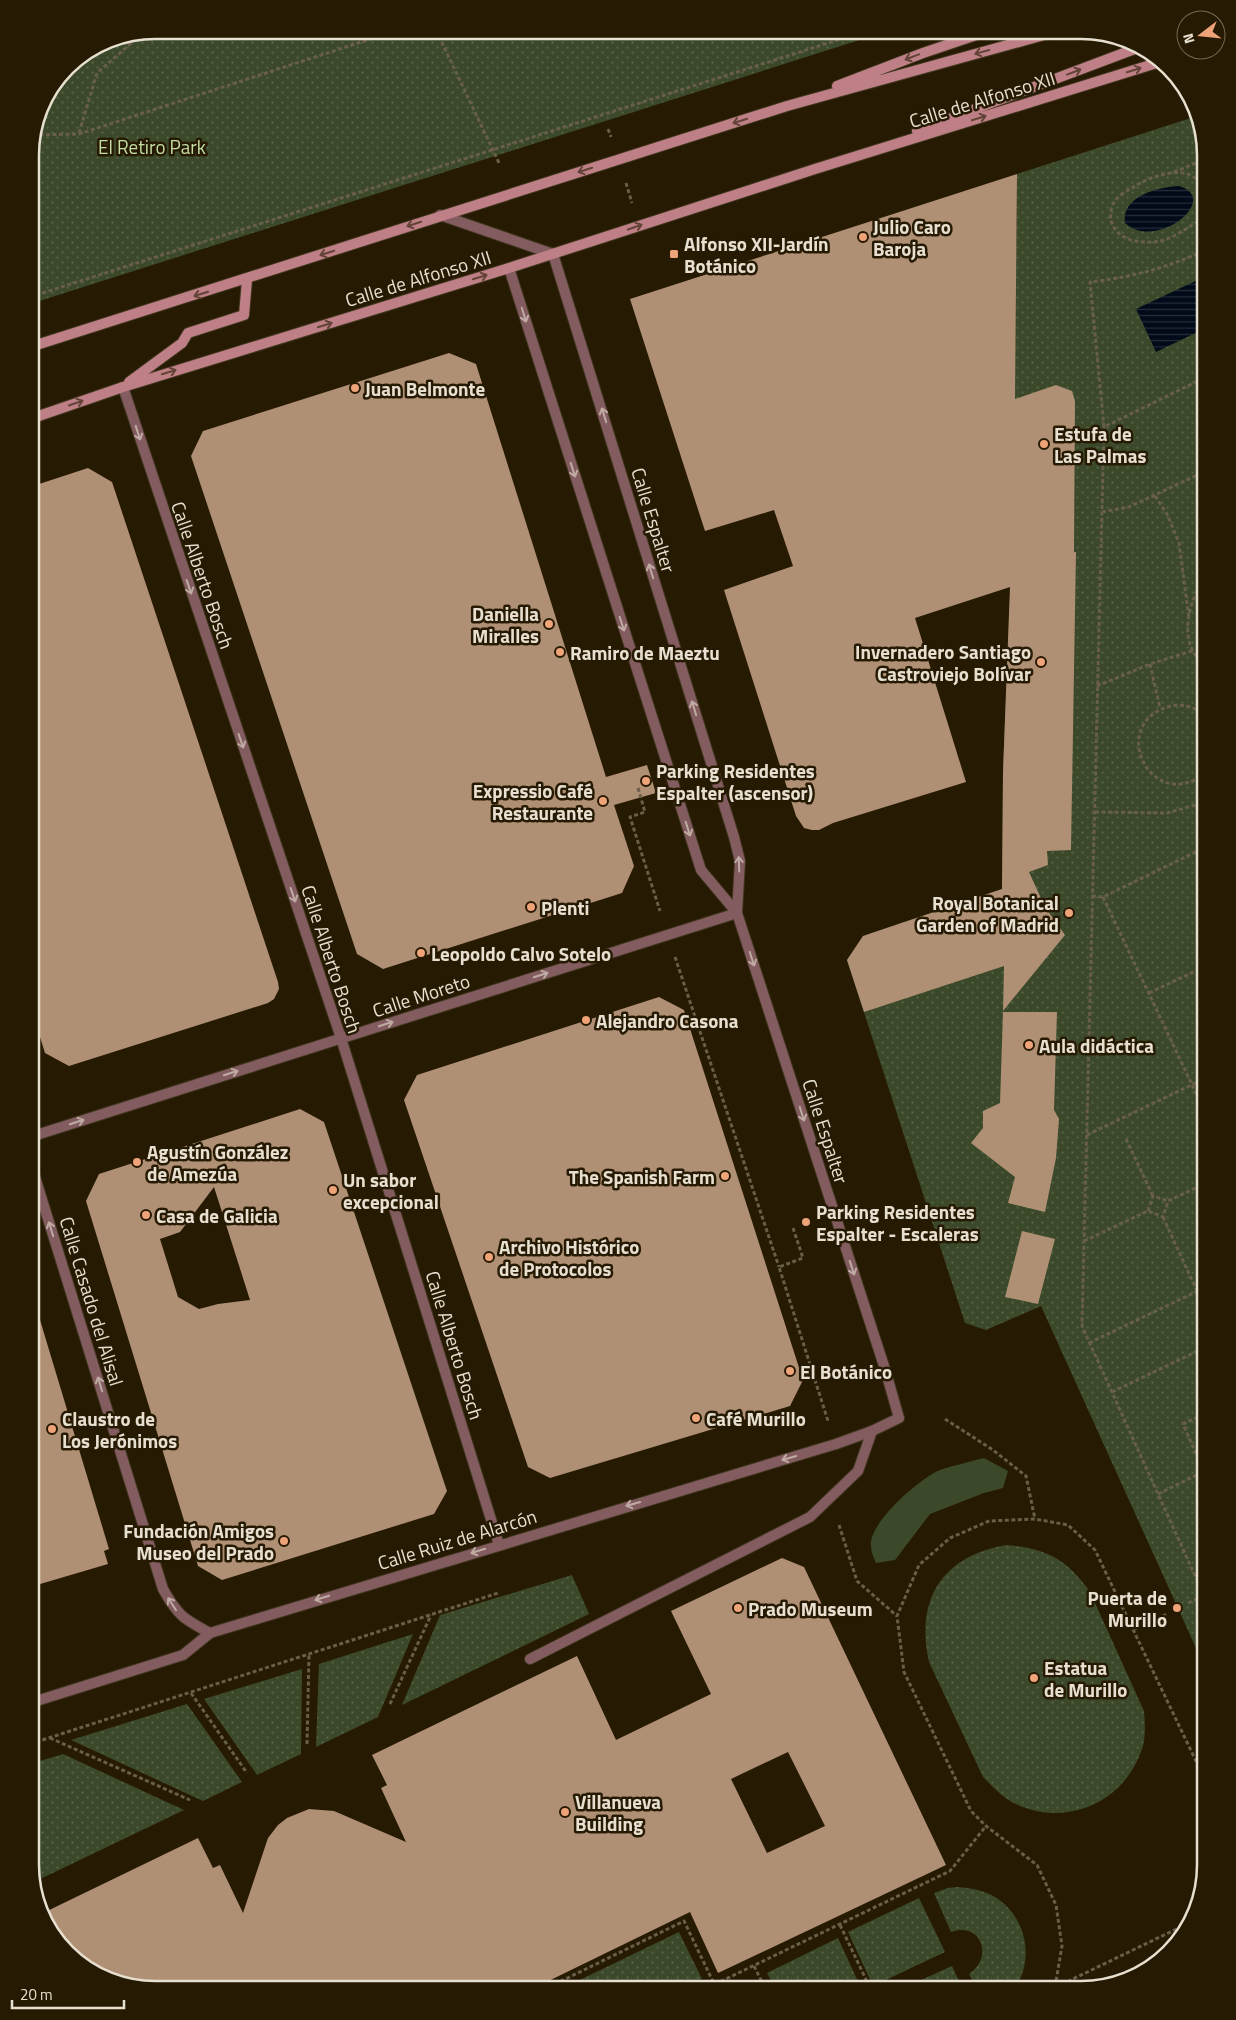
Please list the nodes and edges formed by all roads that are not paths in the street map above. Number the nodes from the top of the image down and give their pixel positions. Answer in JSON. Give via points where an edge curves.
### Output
{"nodes":[{"id":1,"x":964,"y":39,"type":"edge"},
{"id":2,"x":1029,"y":39,"type":"edge"},
{"id":3,"x":1131,"y":50,"type":"edge"},
{"id":4,"x":1154,"y":64,"type":"edge"},
{"id":5,"x":787,"y":106,"type":"junction"},
{"id":6,"x":815,"y":169,"type":"junction"},
{"id":7,"x":440,"y":215,"type":"junction"},
{"id":8,"x":553,"y":254,"type":"junction"},
{"id":9,"x":509,"y":268,"type":"junction"},
{"id":10,"x":247,"y":280,"type":"junction"},
{"id":11,"x":39,"y":345,"type":"edge"},
{"id":12,"x":123,"y":387,"type":"junction"},
{"id":13,"x":39,"y":416,"type":"edge"},
{"id":14,"x":737,"y":913,"type":"junction"},
{"id":15,"x":341,"y":1038,"type":"junction"},
{"id":16,"x":39,"y":1134,"type":"edge"},
{"id":17,"x":39,"y":1190,"type":"edge"},
{"id":18,"x":898,"y":1418,"type":"joint"},
{"id":19,"x":872,"y":1431,"type":"junction"},
{"id":20,"x":499,"y":1545,"type":"junction"},
{"id":21,"x":210,"y":1633,"type":"junction"},
{"id":22,"x":530,"y":1658,"type":"dead end"},
{"id":23,"x":39,"y":1700,"type":"edge"}],
"edges":[{"from":1,"to":5,"type":"main road","one_way":true},
{"from":2,"to":5,"type":"main road","one_way":true},
{"from":6,"to":3,"type":"main road","name":"Calle de Alfonso XII","one_way":true},
{"from":6,"to":4,"type":"main road","name":"Calle de Alfonso XII","one_way":true},
{"from":5,"to":7,"type":"main road","one_way":true},
{"from":8,"to":6,"type":"main road","name":"Calle de Alfonso XII","one_way":true},
{"from":7,"to":8,"type":"street"},
{"from":7,"to":10,"type":"main road","one_way":true},
{"from":8,"to":9,"type":"main road","name":"Calle de Alfonso XII"},
{"from":14,"to":8,"type":"street","name":"Calle Espalter","one_way":true,"via":[[740,861],[734,837]]},
{"from":12,"to":9,"type":"main road","name":"Calle de Alfonso XII","one_way":true},
{"from":9,"to":14,"type":"street","name":"Calle Espalter","one_way":true,"via":[[701,870]]},
{"from":10,"to":11,"type":"main road","one_way":true},
{"from":10,"to":12,"type":"main road","via":[[244,315],[188,333],[182,343]]},
{"from":13,"to":12,"type":"main road","name":"Calle de Alfonso XII","one_way":true},
{"from":12,"to":15,"type":"street","name":"Calle Alberto Bosch","one_way":true},
{"from":15,"to":14,"type":"street","name":"Calle Moreto","one_way":true},
{"from":14,"to":18,"type":"street","name":"Calle Espalter","one_way":true},
{"from":16,"to":15,"type":"street","name":"Calle Moreto","one_way":true},
{"from":15,"to":20,"type":"street","name":"Calle Alberto Bosch"},
{"from":21,"to":17,"type":"street","name":"Calle Casado del Alisal","one_way":true,"via":[[188,1621],[174,1608],[164,1589]]},
{"from":18,"to":19,"type":"street","name":"Calle Ruiz de Alarcón"},
{"from":19,"to":20,"type":"street","name":"Calle Ruiz de Alarcón","one_way":true},
{"from":19,"to":22,"type":"street","via":[[858,1471],[810,1517]]},
{"from":20,"to":21,"type":"street","name":"Calle Ruiz de Alarcón","one_way":true},
{"from":21,"to":23,"type":"street","name":"Calle Ruiz de Alarcón","via":[[183,1655]]}]}
